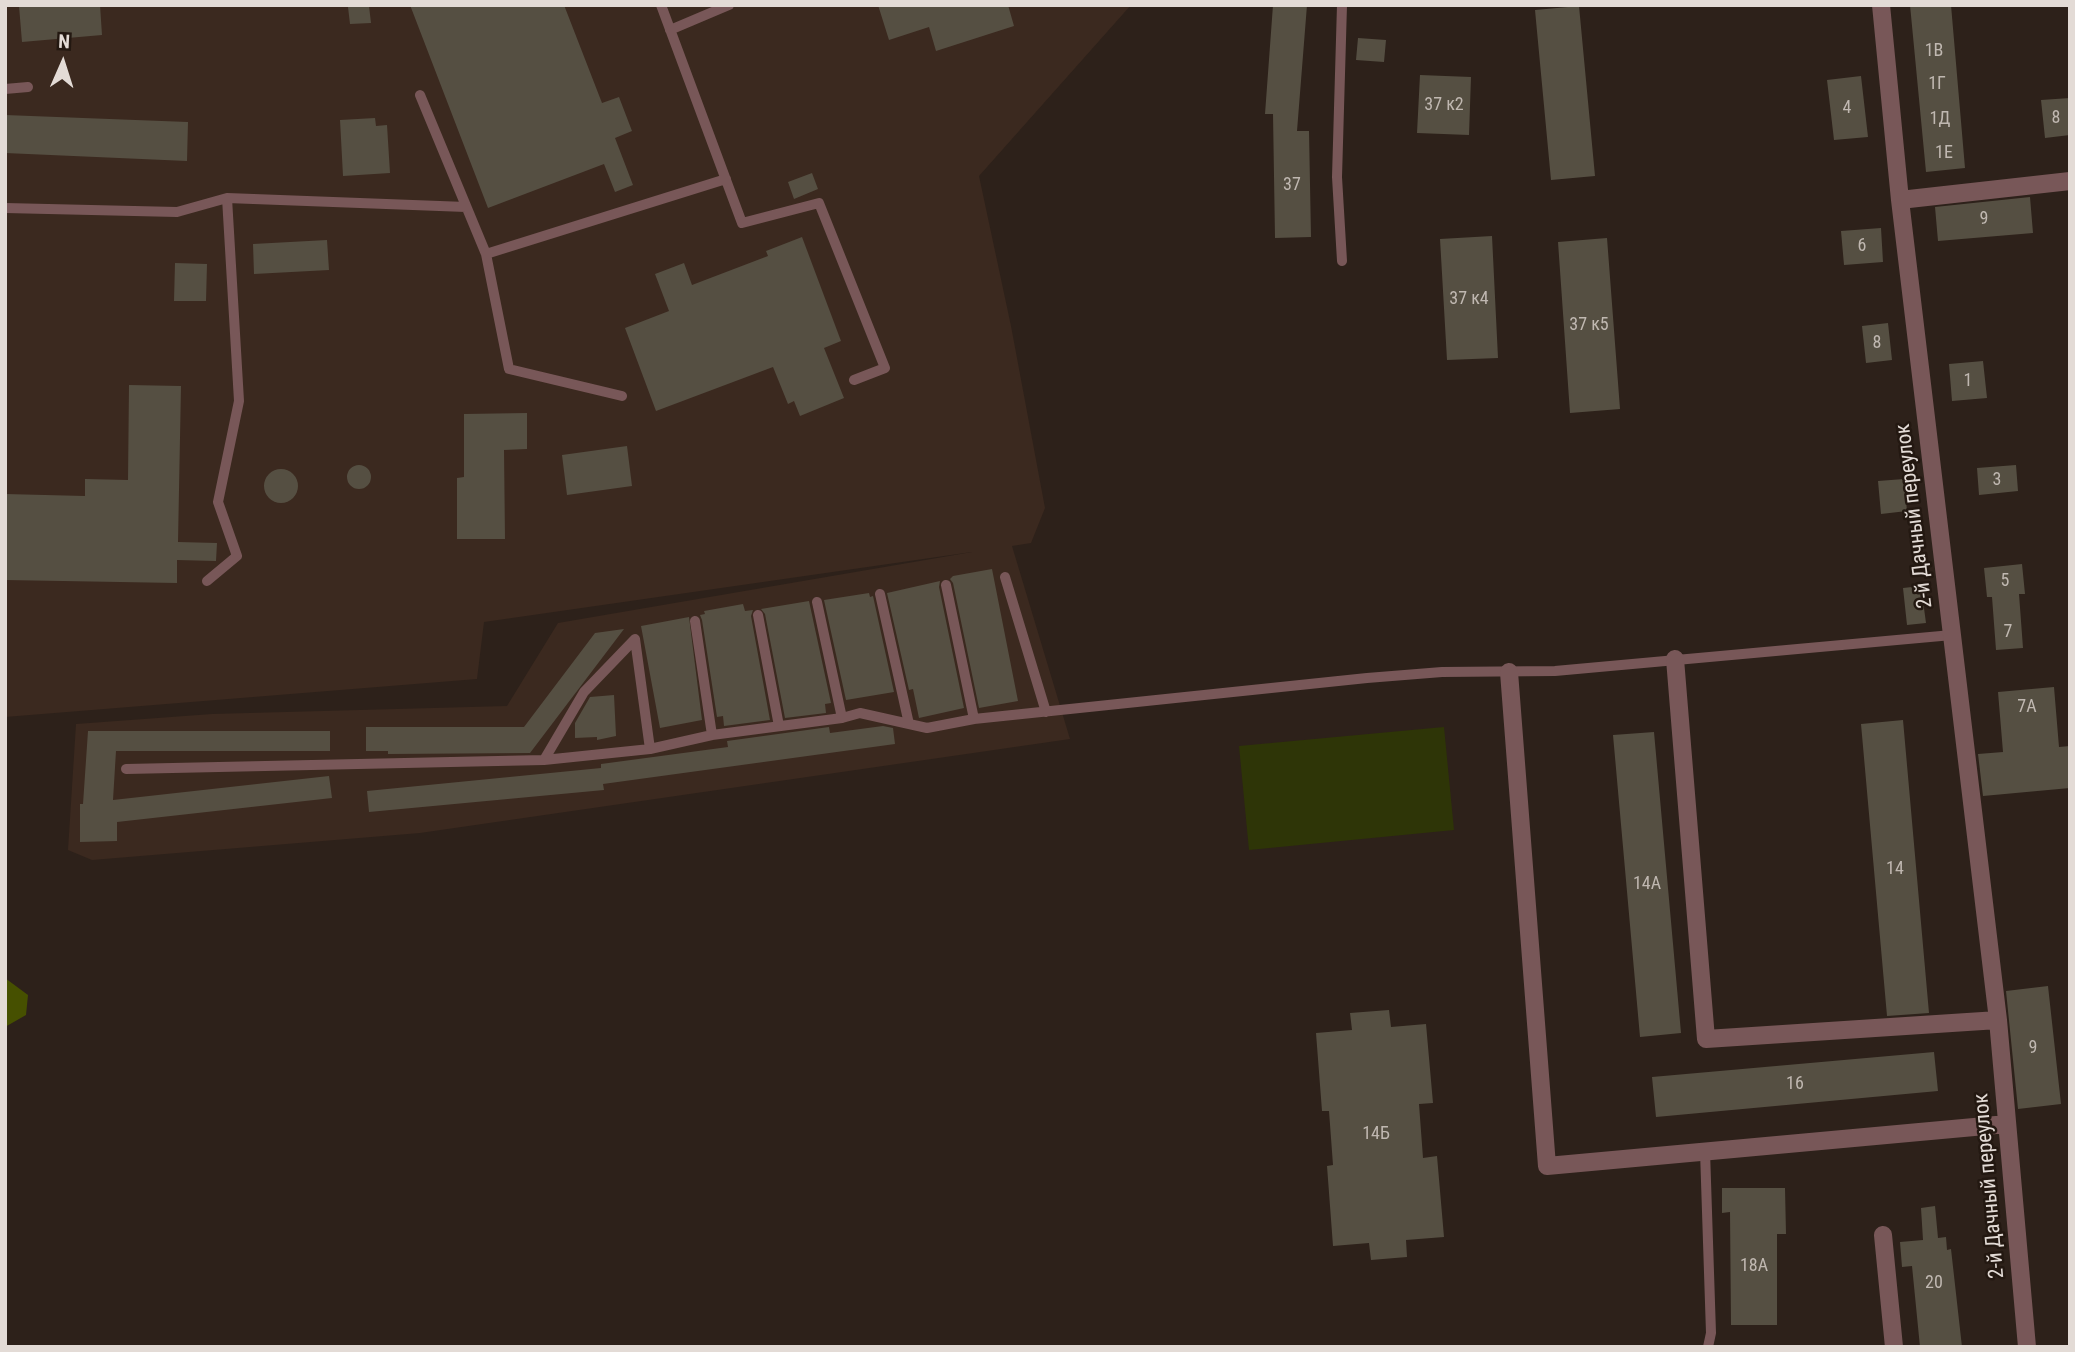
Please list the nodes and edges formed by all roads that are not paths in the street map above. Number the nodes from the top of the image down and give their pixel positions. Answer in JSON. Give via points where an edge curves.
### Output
{"nodes":[{"id":1,"x":661,"y":5,"type":"edge"},
{"id":2,"x":729,"y":5,"type":"edge"},
{"id":3,"x":1342,"y":5,"type":"edge"},
{"id":4,"x":1881,"y":5,"type":"edge"},
{"id":5,"x":670,"y":30,"type":"junction"},
{"id":6,"x":27,"y":87,"type":"dead end"},
{"id":7,"x":5,"y":89,"type":"edge"},
{"id":8,"x":420,"y":95,"type":"dead end"},
{"id":9,"x":726,"y":179,"type":"junction"},
{"id":10,"x":2070,"y":181,"type":"edge"},
{"id":11,"x":227,"y":198,"type":"junction"},
{"id":12,"x":1900,"y":200,"type":"junction"},
{"id":13,"x":467,"y":207,"type":"junction"},
{"id":14,"x":5,"y":208,"type":"edge"},
{"id":15,"x":486,"y":254,"type":"junction"},
{"id":16,"x":1342,"y":261,"type":"dead end"},
{"id":17,"x":854,"y":380,"type":"dead end"},
{"id":18,"x":622,"y":396,"type":"dead end"},
{"id":19,"x":1005,"y":576,"type":"dead end"},
{"id":20,"x":207,"y":581,"type":"dead end"},
{"id":21,"x":946,"y":585,"type":"dead end"},
{"id":22,"x":880,"y":594,"type":"dead end"},
{"id":23,"x":817,"y":602,"type":"dead end"},
{"id":24,"x":758,"y":615,"type":"dead end"},
{"id":25,"x":695,"y":621,"type":"dead end"},
{"id":26,"x":1952,"y":635,"type":"junction"},
{"id":27,"x":1675,"y":659,"type":"junction"},
{"id":28,"x":1509,"y":672,"type":"junction"},
{"id":29,"x":1046,"y":712,"type":"junction"},
{"id":30,"x":842,"y":718,"type":"junction"},
{"id":31,"x":974,"y":719,"type":"junction"},
{"id":32,"x":909,"y":724,"type":"junction"},
{"id":33,"x":779,"y":726,"type":"junction"},
{"id":34,"x":712,"y":735,"type":"junction"},
{"id":35,"x":650,"y":748,"type":"junction"},
{"id":36,"x":544,"y":760,"type":"junction"},
{"id":37,"x":126,"y":769,"type":"dead end"},
{"id":38,"x":1998,"y":1020,"type":"junction"},
{"id":39,"x":2007,"y":1124,"type":"junction"},
{"id":40,"x":1705,"y":1152,"type":"junction"},
{"id":41,"x":1883,"y":1235,"type":"dead end"},
{"id":42,"x":1708,"y":1347,"type":"edge"},
{"id":43,"x":1894,"y":1347,"type":"edge"},
{"id":44,"x":2027,"y":1347,"type":"edge"}],
"edges":[{"from":1,"to":5,"type":"lane"},
{"from":2,"to":5,"type":"lane"},
{"from":3,"to":16,"type":"lane","via":[[1337,177]]},
{"from":4,"to":12,"type":"street","name":"2-й Дачный переулок"},
{"from":5,"to":9,"type":"lane"},
{"from":6,"to":7,"type":"lane"},
{"from":8,"to":13,"type":"lane"},
{"from":9,"to":15,"type":"lane"},
{"from":9,"to":17,"type":"lane","via":[[742,223],[819,203],[885,368]]},
{"from":10,"to":12,"type":"street"},
{"from":11,"to":13,"type":"lane"},
{"from":11,"to":14,"type":"lane","via":[[177,212]]},
{"from":11,"to":20,"type":"lane","via":[[239,401],[218,502],[237,556]]},
{"from":12,"to":26,"type":"street","name":"2-й Дачный переулок"},
{"from":13,"to":15,"type":"lane"},
{"from":15,"to":18,"type":"lane","via":[[509,369]]},
{"from":19,"to":29,"type":"lane"},
{"from":21,"to":31,"type":"lane"},
{"from":22,"to":32,"type":"lane"},
{"from":23,"to":30,"type":"lane"},
{"from":24,"to":33,"type":"lane"},
{"from":25,"to":34,"type":"lane"},
{"from":26,"to":27,"type":"lane"},
{"from":26,"to":38,"type":"street","name":"2-й Дачный переулок"},
{"from":27,"to":28,"type":"lane"},
{"from":27,"to":38,"type":"street","via":[[1706,1039]]},
{"from":28,"to":29,"type":"lane","via":[[1367,678]]},
{"from":28,"to":40,"type":"street","via":[[1547,1166]]},
{"from":29,"to":31,"type":"lane"},
{"from":30,"to":32,"type":"lane","via":[[860,713]]},
{"from":30,"to":33,"type":"lane"},
{"from":31,"to":32,"type":"lane","via":[[927,728]]},
{"from":33,"to":34,"type":"lane"},
{"from":34,"to":35,"type":"lane"},
{"from":35,"to":36,"type":"lane"},
{"from":35,"to":36,"type":"lane","via":[[635,639],[584,692]]},
{"from":36,"to":37,"type":"lane"},
{"from":38,"to":39,"type":"street","name":"2-й Дачный переулок"},
{"from":39,"to":40,"type":"street"},
{"from":39,"to":44,"type":"street","name":"2-й Дачный переулок"},
{"from":40,"to":42,"type":"lane"},
{"from":41,"to":43,"type":"street"}]}
